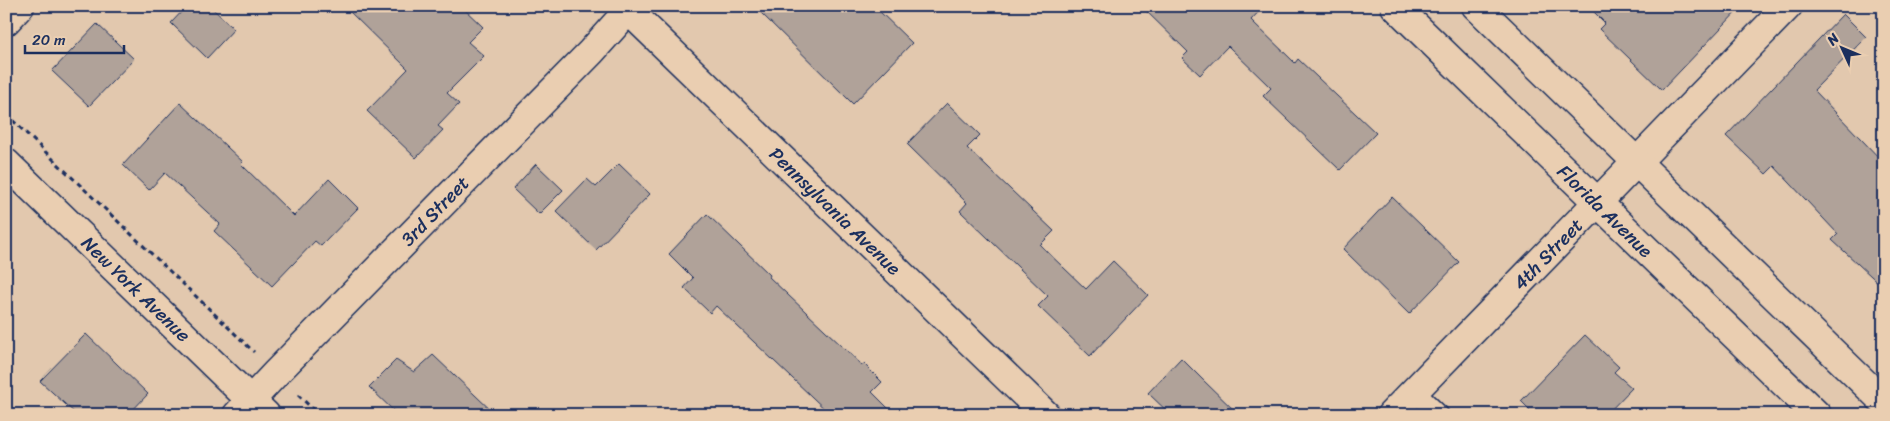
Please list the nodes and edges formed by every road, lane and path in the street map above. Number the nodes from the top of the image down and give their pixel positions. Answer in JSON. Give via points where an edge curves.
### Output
{"nodes":[{"id":1,"x":20,"y":6,"type":"edge"},
{"id":2,"x":1395,"y":6,"type":"edge"},
{"id":3,"x":1476,"y":6,"type":"edge"},
{"id":4,"x":1788,"y":6,"type":"edge"},
{"id":5,"x":628,"y":8,"type":"edge"},
{"id":6,"x":6,"y":21,"type":"edge"},
{"id":7,"x":6,"y":114,"type":"edge"},
{"id":8,"x":1637,"y":161,"type":"junction"},
{"id":9,"x":6,"y":163,"type":"edge"},
{"id":10,"x":1597,"y":203,"type":"junction"},
{"id":11,"x":276,"y":373,"type":"junction"},
{"id":12,"x":1414,"y":391,"type":"junction"},
{"id":13,"x":1884,"y":402,"type":"edge"},
{"id":14,"x":252,"y":410,"type":"edge"},
{"id":15,"x":319,"y":415,"type":"edge"},
{"id":16,"x":1046,"y":415,"type":"edge"},
{"id":17,"x":1391,"y":415,"type":"edge"},
{"id":18,"x":1439,"y":415,"type":"edge"},
{"id":19,"x":1817,"y":415,"type":"edge"}],
"edges":[{"from":1,"to":6,"type":"street"},
{"from":2,"to":10,"type":"street","name":"Florida Avenue"},
{"from":3,"to":8,"type":"street"},
{"from":4,"to":8,"type":"street","name":"4th Street"},
{"from":5,"to":11,"type":"street","name":"3rd Street","via":[[591,52]]},
{"from":5,"to":16,"type":"street","name":"Pennsylvania Avenue"},
{"from":7,"to":11,"type":"path"},
{"from":8,"to":10,"type":"street","name":"4th Street"},
{"from":8,"to":13,"type":"street"},
{"from":9,"to":14,"type":"street","name":"New York Avenue"},
{"from":10,"to":12,"type":"street","name":"4th Street"},
{"from":10,"to":19,"type":"street","name":"Florida Avenue"},
{"from":11,"to":14,"type":"street","name":"3rd Street"},
{"from":11,"to":15,"type":"path"},
{"from":12,"to":17,"type":"street","name":"4th Street"},
{"from":12,"to":18,"type":"lane"}]}
